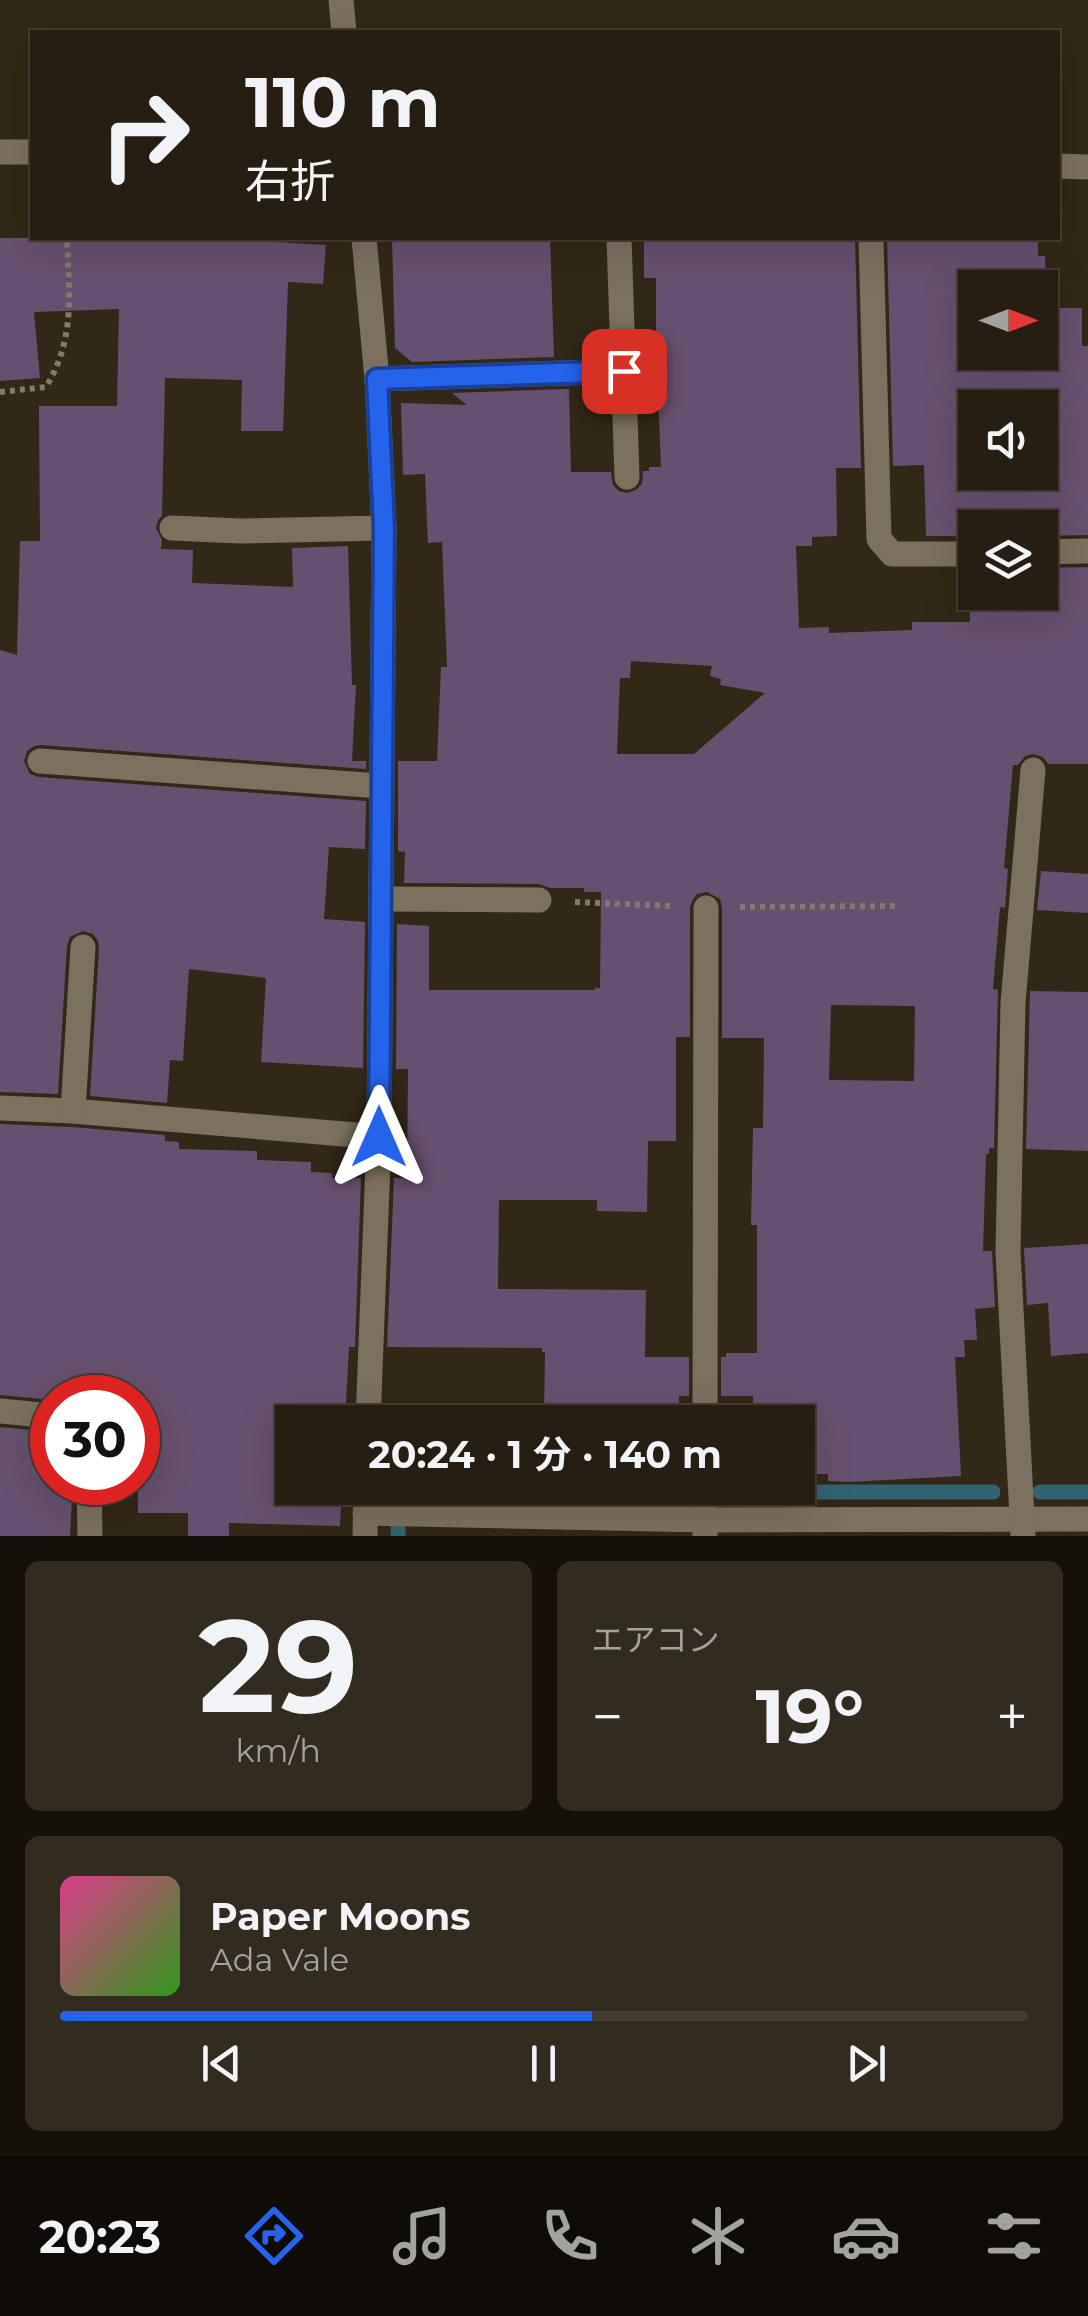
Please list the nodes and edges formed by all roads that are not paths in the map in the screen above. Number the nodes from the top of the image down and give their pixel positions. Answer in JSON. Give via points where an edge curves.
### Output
{"nodes":[{"id":1,"x":341,"y":0,"type":"edge"},
{"id":2,"x":344,"y":30,"type":"edge"},
{"id":3,"x":0,"y":152,"type":"edge"},
{"id":4,"x":30,"y":152,"type":"edge"},
{"id":5,"x":1060,"y":166,"type":"edge"},
{"id":6,"x":1088,"y":167,"type":"edge"},
{"id":7,"x":364,"y":240,"type":"edge"},
{"id":8,"x":619,"y":240,"type":"edge"},
{"id":9,"x":871,"y":240,"type":"edge"},
{"id":10,"x":624,"y":371,"type":"junction"},
{"id":11,"x":377,"y":379,"type":"junction"},
{"id":12,"x":627,"y":477,"type":"dead end"},
{"id":13,"x":172,"y":528,"type":"dead end"},
{"id":14,"x":384,"y":528,"type":"junction"},
{"id":15,"x":1088,"y":551,"type":"edge"},
{"id":16,"x":1058,"y":552,"type":"edge"},
{"id":17,"x":958,"y":554,"type":"edge"},
{"id":18,"x":40,"y":761,"type":"dead end"},
{"id":19,"x":1034,"y":770,"type":"dead end"},
{"id":20,"x":380,"y":786,"type":"junction"},
{"id":21,"x":381,"y":899,"type":"junction"},
{"id":22,"x":539,"y":900,"type":"dead end"},
{"id":23,"x":706,"y":908,"type":"dead end"},
{"id":24,"x":83,"y":947,"type":"dead end"},
{"id":25,"x":0,"y":1108,"type":"edge"},
{"id":26,"x":73,"y":1111,"type":"junction"},
{"id":27,"x":379,"y":1137,"type":"junction"},
{"id":28,"x":369,"y":1405,"type":"edge"},
{"id":29,"x":705,"y":1405,"type":"edge"},
{"id":30,"x":0,"y":1411,"type":"edge"},
{"id":31,"x":30,"y":1414,"type":"edge"},
{"id":32,"x":89,"y":1505,"type":"edge"},
{"id":33,"x":379,"y":1513,"type":"edge"},
{"id":34,"x":1088,"y":1519,"type":"edge"},
{"id":35,"x":705,"y":1528,"type":"edge"},
{"id":36,"x":1023,"y":1528,"type":"edge"},
{"id":37,"x":90,"y":1536,"type":"edge"}],
"edges":[{"from":1,"to":2,"type":"street"},
{"from":3,"to":4,"type":"street"},
{"from":5,"to":6,"type":"street"},
{"from":7,"to":11,"type":"street"},
{"from":8,"to":10,"type":"street"},
{"from":9,"to":17,"type":"street","via":[[879,539],[892,554]]},
{"from":10,"to":11,"type":"street"},
{"from":10,"to":12,"type":"street"},
{"from":11,"to":14,"type":"street"},
{"from":13,"to":14,"type":"street"},
{"from":14,"to":20,"type":"street"},
{"from":15,"to":16,"type":"street"},
{"from":18,"to":20,"type":"street"},
{"from":19,"to":36,"type":"street","via":[[1013,1003],[1008,1252]]},
{"from":20,"to":21,"type":"street"},
{"from":21,"to":22,"type":"street"},
{"from":21,"to":27,"type":"street"},
{"from":23,"to":29,"type":"street"},
{"from":24,"to":26,"type":"street"},
{"from":25,"to":26,"type":"street"},
{"from":26,"to":27,"type":"street"},
{"from":27,"to":28,"type":"street"},
{"from":30,"to":31,"type":"street"},
{"from":32,"to":37,"type":"street"},
{"from":33,"to":35,"type":"street"},
{"from":34,"to":36,"type":"street"},
{"from":35,"to":36,"type":"street"}]}
